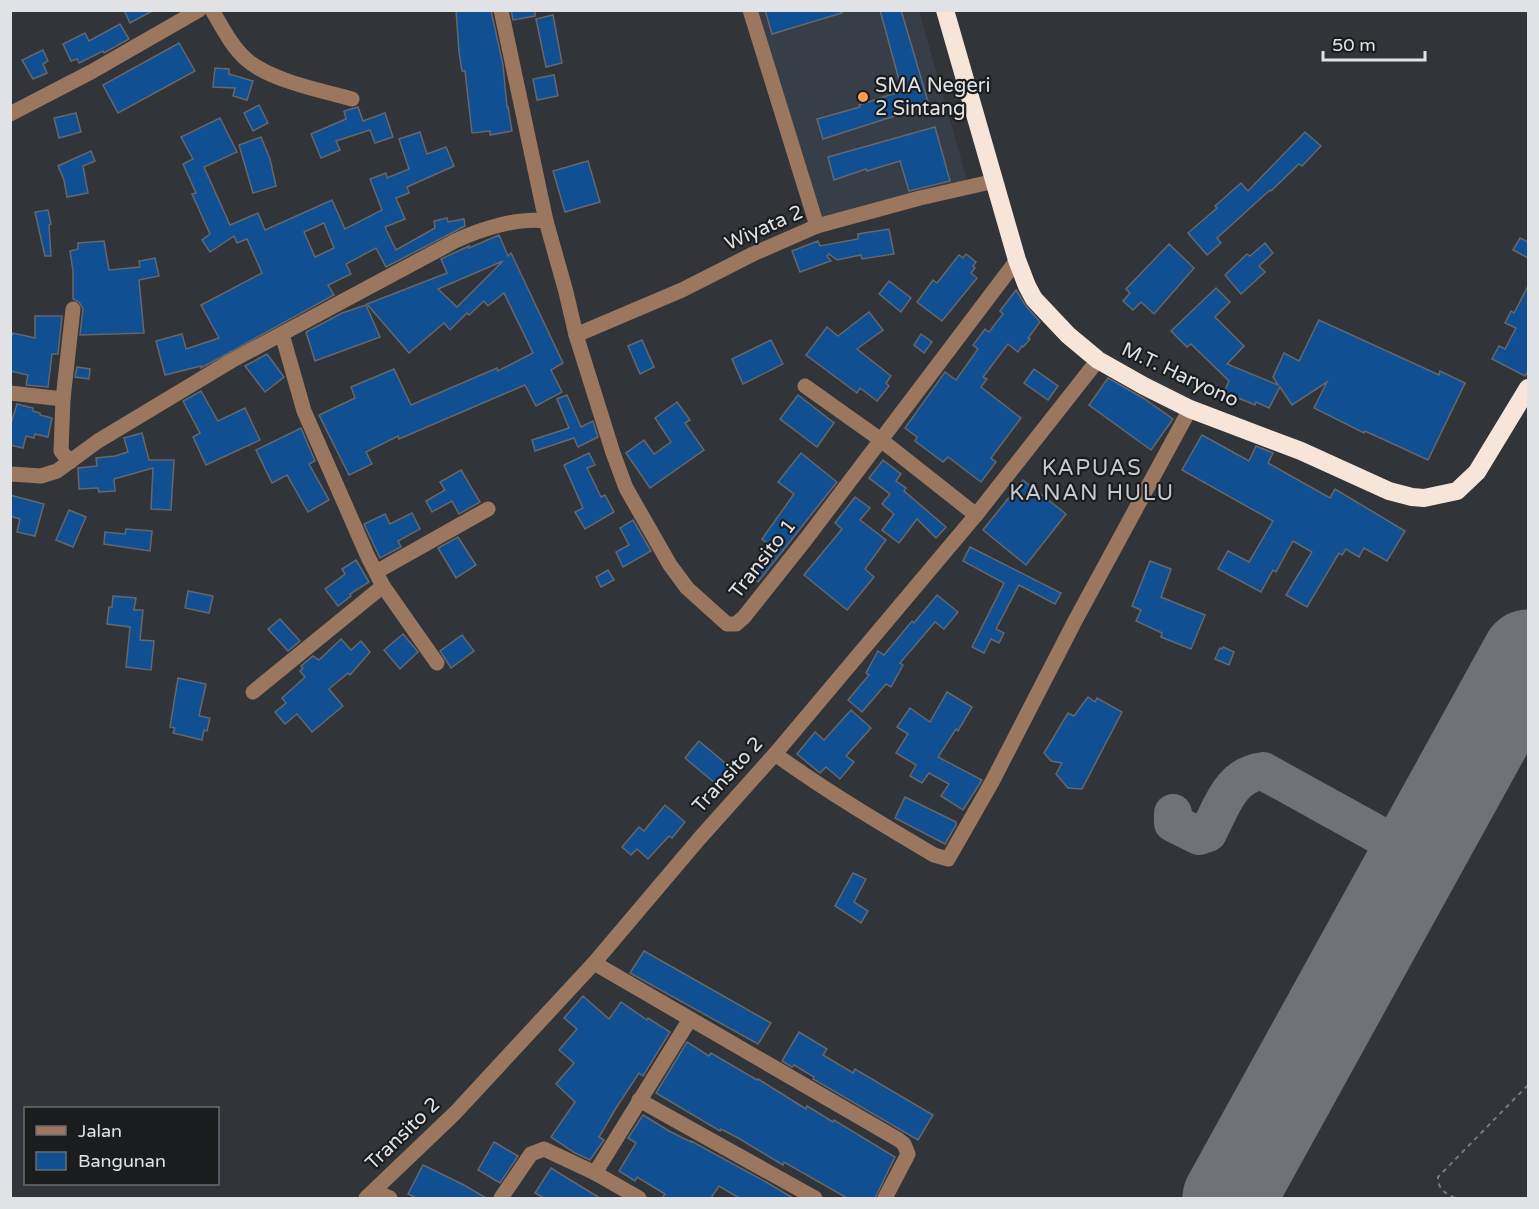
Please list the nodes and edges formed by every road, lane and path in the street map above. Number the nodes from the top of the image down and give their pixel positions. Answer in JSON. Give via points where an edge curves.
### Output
{"nodes":[{"id":1,"x":199,"y":10,"type":"edge"},
{"id":2,"x":212,"y":10,"type":"edge"},
{"id":3,"x":501,"y":10,"type":"edge"},
{"id":4,"x":750,"y":10,"type":"edge"},
{"id":5,"x":945,"y":10,"type":"edge"},
{"id":6,"x":352,"y":99,"type":"dead end"},
{"id":7,"x":10,"y":114,"type":"edge"},
{"id":8,"x":996,"y":181,"type":"junction"},
{"id":9,"x":546,"y":221,"type":"junction"},
{"id":10,"x":818,"y":226,"type":"junction"},
{"id":11,"x":1017,"y":260,"type":"junction"},
{"id":12,"x":73,"y":309,"type":"dead end"},
{"id":13,"x":282,"y":334,"type":"junction"},
{"id":14,"x":576,"y":335,"type":"junction"},
{"id":15,"x":1098,"y":360,"type":"junction"},
{"id":16,"x":805,"y":387,"type":"dead end"},
{"id":17,"x":1528,"y":388,"type":"edge"},
{"id":18,"x":10,"y":393,"type":"edge"},
{"id":19,"x":63,"y":399,"type":"junction"},
{"id":20,"x":1190,"y":409,"type":"junction"},
{"id":21,"x":881,"y":440,"type":"junction"},
{"id":22,"x":70,"y":462,"type":"junction"},
{"id":23,"x":10,"y":474,"type":"edge"},
{"id":24,"x":488,"y":509,"type":"dead end"},
{"id":25,"x":976,"y":515,"type":"junction"},
{"id":26,"x":379,"y":579,"type":"junction"},
{"id":27,"x":437,"y":663,"type":"dead end"},
{"id":28,"x":253,"y":692,"type":"dead end"},
{"id":29,"x":775,"y":754,"type":"junction"},
{"id":30,"x":594,"y":963,"type":"junction"},
{"id":31,"x":690,"y":1019,"type":"junction"},
{"id":32,"x":1528,"y":1085,"type":"edge"},
{"id":33,"x":639,"y":1100,"type":"junction"},
{"id":34,"x":595,"y":1173,"type":"junction"},
{"id":35,"x":370,"y":1195,"type":"edge"},
{"id":36,"x":390,"y":1198,"type":"edge"},
{"id":37,"x":501,"y":1198,"type":"edge"},
{"id":38,"x":639,"y":1198,"type":"edge"},
{"id":39,"x":815,"y":1198,"type":"edge"},
{"id":40,"x":885,"y":1198,"type":"edge"},
{"id":41,"x":1455,"y":1198,"type":"edge"}],
"edges":[{"from":1,"to":7,"type":"street"},
{"from":2,"to":6,"type":"street","via":[[240,52],[260,70]]},
{"from":3,"to":9,"type":"street"},
{"from":4,"to":10,"type":"street"},
{"from":5,"to":8,"type":"highway","name":"M.T. Haryono"},
{"from":8,"to":10,"type":"street","name":"Wiyata 2"},
{"from":8,"to":11,"type":"highway","name":"M.T. Haryono"},
{"from":9,"to":13,"type":"street","via":[[473,232]]},
{"from":9,"to":14,"type":"street"},
{"from":10,"to":14,"type":"street","name":"Wiyata 2"},
{"from":11,"to":15,"type":"highway","name":"M.T. Haryono","via":[[1034,299]]},
{"from":11,"to":21,"type":"street","name":"Transito 1"},
{"from":12,"to":19,"type":"street"},
{"from":13,"to":22,"type":"street","via":[[160,402]]},
{"from":13,"to":26,"type":"street","via":[[304,411]]},
{"from":14,"to":21,"type":"street","name":"Transito 1","via":[[626,488],[687,588],[727,624],[744,617]]},
{"from":15,"to":20,"type":"highway","name":"M.T. Haryono"},
{"from":15,"to":25,"type":"street","name":"Transito 2"},
{"from":16,"to":21,"type":"street"},
{"from":17,"to":20,"type":"highway","name":"M.T. Haryono","via":[[1477,472],[1457,491],[1424,498],[1389,491],[1301,451]]},
{"from":18,"to":19,"type":"street"},
{"from":19,"to":22,"type":"street","via":[[61,451]]},
{"from":20,"to":29,"type":"street","via":[[948,859],[934,855],[851,806]]},
{"from":21,"to":25,"type":"street"},
{"from":22,"to":23,"type":"street","via":[[48,475]]},
{"from":24,"to":26,"type":"street"},
{"from":25,"to":29,"type":"street","name":"Transito 2"},
{"from":26,"to":27,"type":"street"},
{"from":26,"to":28,"type":"street"},
{"from":29,"to":30,"type":"street","name":"Transito 2"},
{"from":30,"to":31,"type":"street"},
{"from":30,"to":35,"type":"street","name":"Transito 2","via":[[455,1113]]},
{"from":31,"to":33,"type":"street"},
{"from":31,"to":40,"type":"street","via":[[904,1144],[908,1154]]},
{"from":32,"to":41,"type":"path","via":[[1438,1177],[1438,1185]]},
{"from":33,"to":34,"type":"street"},
{"from":33,"to":39,"type":"street"},
{"from":34,"to":37,"type":"street","via":[[544,1149],[531,1154]]},
{"from":34,"to":38,"type":"street"},
{"from":35,"to":36,"type":"street"}]}
